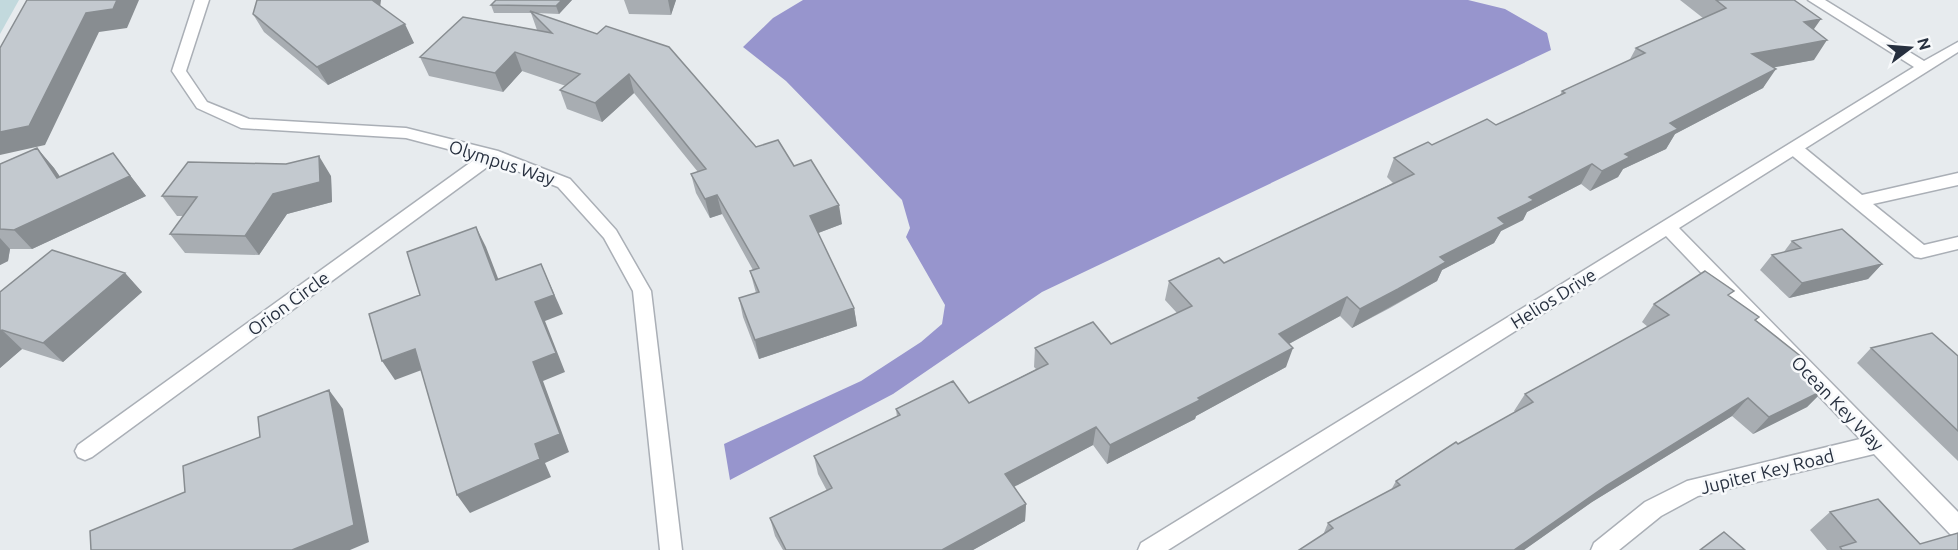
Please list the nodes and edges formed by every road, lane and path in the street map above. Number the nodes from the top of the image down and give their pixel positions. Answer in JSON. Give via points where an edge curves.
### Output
{"nodes":[{"id":1,"x":202,"y":0,"type":"edge"},
{"id":2,"x":1815,"y":0,"type":"edge"},
{"id":3,"x":1958,"y":46,"type":"edge"},
{"id":4,"x":1924,"y":67,"type":"junction"},
{"id":5,"x":1794,"y":148,"type":"junction"},
{"id":6,"x":492,"y":155,"type":"junction"},
{"id":7,"x":1958,"y":179,"type":"edge"},
{"id":8,"x":1859,"y":201,"type":"junction"},
{"id":9,"x":1668,"y":227,"type":"junction"},
{"id":10,"x":1958,"y":243,"type":"edge"},
{"id":11,"x":1878,"y":444,"type":"junction"},
{"id":12,"x":85,"y":451,"type":"dead end"},
{"id":13,"x":1958,"y":527,"type":"edge"},
{"id":14,"x":671,"y":550,"type":"edge"},
{"id":15,"x":1149,"y":550,"type":"edge"},
{"id":16,"x":1602,"y":550,"type":"edge"}],
"edges":[{"from":1,"to":6,"type":"street","name":"Olympus Way","via":[[179,71],[202,105],[247,124],[406,133]]},
{"from":2,"to":4,"type":"street"},
{"from":3,"to":4,"type":"street","name":"Helios Drive"},
{"from":4,"to":5,"type":"street","name":"Helios Drive"},
{"from":5,"to":8,"type":"street"},
{"from":5,"to":9,"type":"street","name":"Helios Drive"},
{"from":6,"to":12,"type":"street","name":"Orion Circle"},
{"from":6,"to":14,"type":"street","name":"Olympus Way","via":[[564,183],[610,234],[642,291]]},
{"from":7,"to":8,"type":"street"},
{"from":8,"to":10,"type":"street","via":[[1921,252]]},
{"from":9,"to":11,"type":"street","name":"Ocean Key Way"},
{"from":9,"to":15,"type":"street","name":"Helios Drive"},
{"from":11,"to":13,"type":"street","name":"Ocean Key Way"},
{"from":11,"to":16,"type":"street","name":"Jupiter Key Road","via":[[1694,488],[1653,509]]}]}
